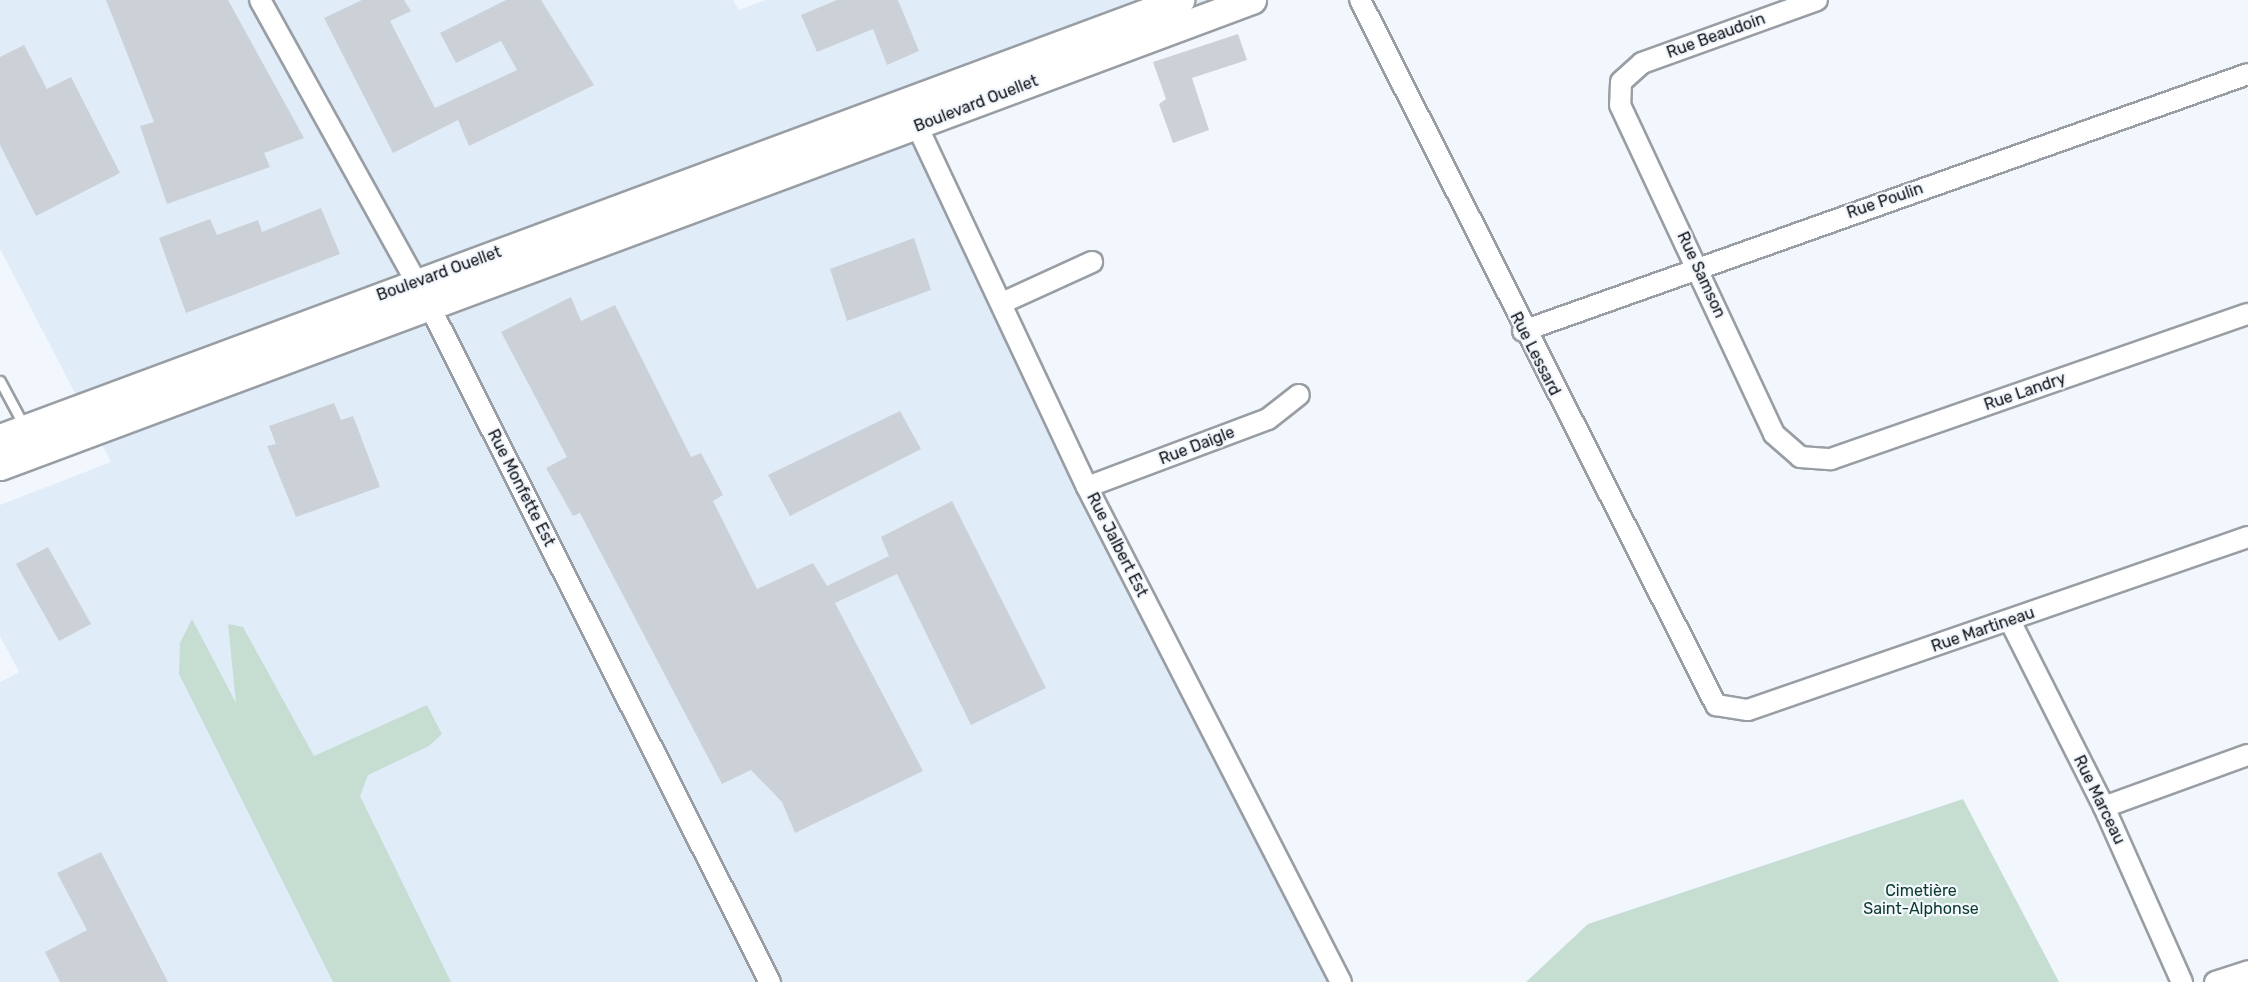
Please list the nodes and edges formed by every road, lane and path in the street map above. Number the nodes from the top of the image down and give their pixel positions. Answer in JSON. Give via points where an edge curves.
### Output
{"nodes":[{"id":1,"x":260,"y":0,"type":"edge"},
{"id":2,"x":1180,"y":0,"type":"edge"},
{"id":3,"x":1252,"y":0,"type":"edge"},
{"id":4,"x":1360,"y":0,"type":"edge"},
{"id":5,"x":1817,"y":0,"type":"edge"},
{"id":6,"x":1211,"y":7,"type":"edge"},
{"id":7,"x":2248,"y":74,"type":"edge"},
{"id":8,"x":1621,"y":82,"type":"joint"},
{"id":9,"x":905,"y":101,"type":"junction"},
{"id":10,"x":918,"y":126,"type":"junction"},
{"id":11,"x":694,"y":194,"type":"junction"},
{"id":12,"x":1092,"y":262,"type":"dead end"},
{"id":13,"x":1698,"y":267,"type":"junction"},
{"id":14,"x":415,"y":282,"type":"junction"},
{"id":15,"x":1002,"y":303,"type":"junction"},
{"id":16,"x":430,"y":307,"type":"junction"},
{"id":17,"x":2248,"y":314,"type":"edge"},
{"id":18,"x":1523,"y":331,"type":"junction"},
{"id":19,"x":193,"y":380,"type":"junction"},
{"id":20,"x":0,"y":383,"type":"edge"},
{"id":21,"x":1299,"y":395,"type":"dead end"},
{"id":22,"x":25,"y":429,"type":"junction"},
{"id":23,"x":0,"y":438,"type":"edge"},
{"id":24,"x":1800,"y":457,"type":"joint"},
{"id":25,"x":0,"y":466,"type":"edge"},
{"id":26,"x":1087,"y":487,"type":"junction"},
{"id":27,"x":2248,"y":537,"type":"edge"},
{"id":28,"x":2010,"y":621,"type":"junction"},
{"id":29,"x":1716,"y":705,"type":"joint"},
{"id":30,"x":2248,"y":755,"type":"edge"},
{"id":31,"x":2104,"y":807,"type":"junction"},
{"id":32,"x":2248,"y":971,"type":"edge"},
{"id":33,"x":770,"y":982,"type":"edge"},
{"id":34,"x":1341,"y":982,"type":"edge"},
{"id":35,"x":2182,"y":982,"type":"edge"},
{"id":36,"x":2215,"y":982,"type":"edge"}],
"edges":[{"from":1,"to":14,"type":"street","name":"Rue Monfette Est"},
{"from":2,"to":9,"type":"street","name":"Boulevard Ouellet"},
{"from":3,"to":6,"type":"street","name":"Boulevard Ouellet"},
{"from":4,"to":18,"type":"street","name":"Rue Lessard"},
{"from":5,"to":8,"type":"street","name":"Rue Beaudoin","via":[[1642,63]]},
{"from":6,"to":10,"type":"street","name":"Boulevard Ouellet"},
{"from":7,"to":13,"type":"street","name":"Rue Poulin"},
{"from":8,"to":13,"type":"street","name":"Rue Samson","via":[[1620,105]]},
{"from":9,"to":10,"type":"street","name":"Rue Jalbert Est"},
{"from":9,"to":11,"type":"street","name":"Boulevard Ouellet"},
{"from":10,"to":11,"type":"street","name":"Boulevard Ouellet"},
{"from":10,"to":15,"type":"street","name":"Rue Jalbert Est"},
{"from":11,"to":14,"type":"street","name":"Boulevard Ouellet"},
{"from":11,"to":16,"type":"street","name":"Boulevard Ouellet"},
{"from":12,"to":15,"type":"street"},
{"from":13,"to":18,"type":"street","name":"Rue Poulin"},
{"from":13,"to":24,"type":"street","name":"Rue Samson","via":[[1774,434]]},
{"from":14,"to":16,"type":"street","name":"Rue Monfette Est"},
{"from":14,"to":19,"type":"street","name":"Boulevard Ouellet"},
{"from":15,"to":26,"type":"street","name":"Rue Jalbert Est"},
{"from":16,"to":19,"type":"street","name":"Boulevard Ouellet"},
{"from":16,"to":33,"type":"street","name":"Rue Monfette Est"},
{"from":17,"to":24,"type":"street","name":"Rue Landry","via":[[1831,459]]},
{"from":18,"to":29,"type":"street","name":"Rue Lessard"},
{"from":19,"to":22,"type":"street","name":"Boulevard Ouellet"},
{"from":19,"to":25,"type":"street","name":"Boulevard Ouellet"},
{"from":20,"to":22,"type":"lane"},
{"from":21,"to":26,"type":"street","name":"Rue Daigle","via":[[1268,419]]},
{"from":22,"to":23,"type":"street","name":"Boulevard Ouellet"},
{"from":26,"to":34,"type":"street","name":"Rue Jalbert Est"},
{"from":27,"to":28,"type":"street","name":"Rue Martineau"},
{"from":28,"to":29,"type":"street","name":"Rue Martineau","via":[[1748,711]]},
{"from":28,"to":31,"type":"street","name":"Rue Marceau"},
{"from":30,"to":31,"type":"street"},
{"from":31,"to":35,"type":"street","name":"Rue Marceau"},
{"from":32,"to":36,"type":"street"}]}
